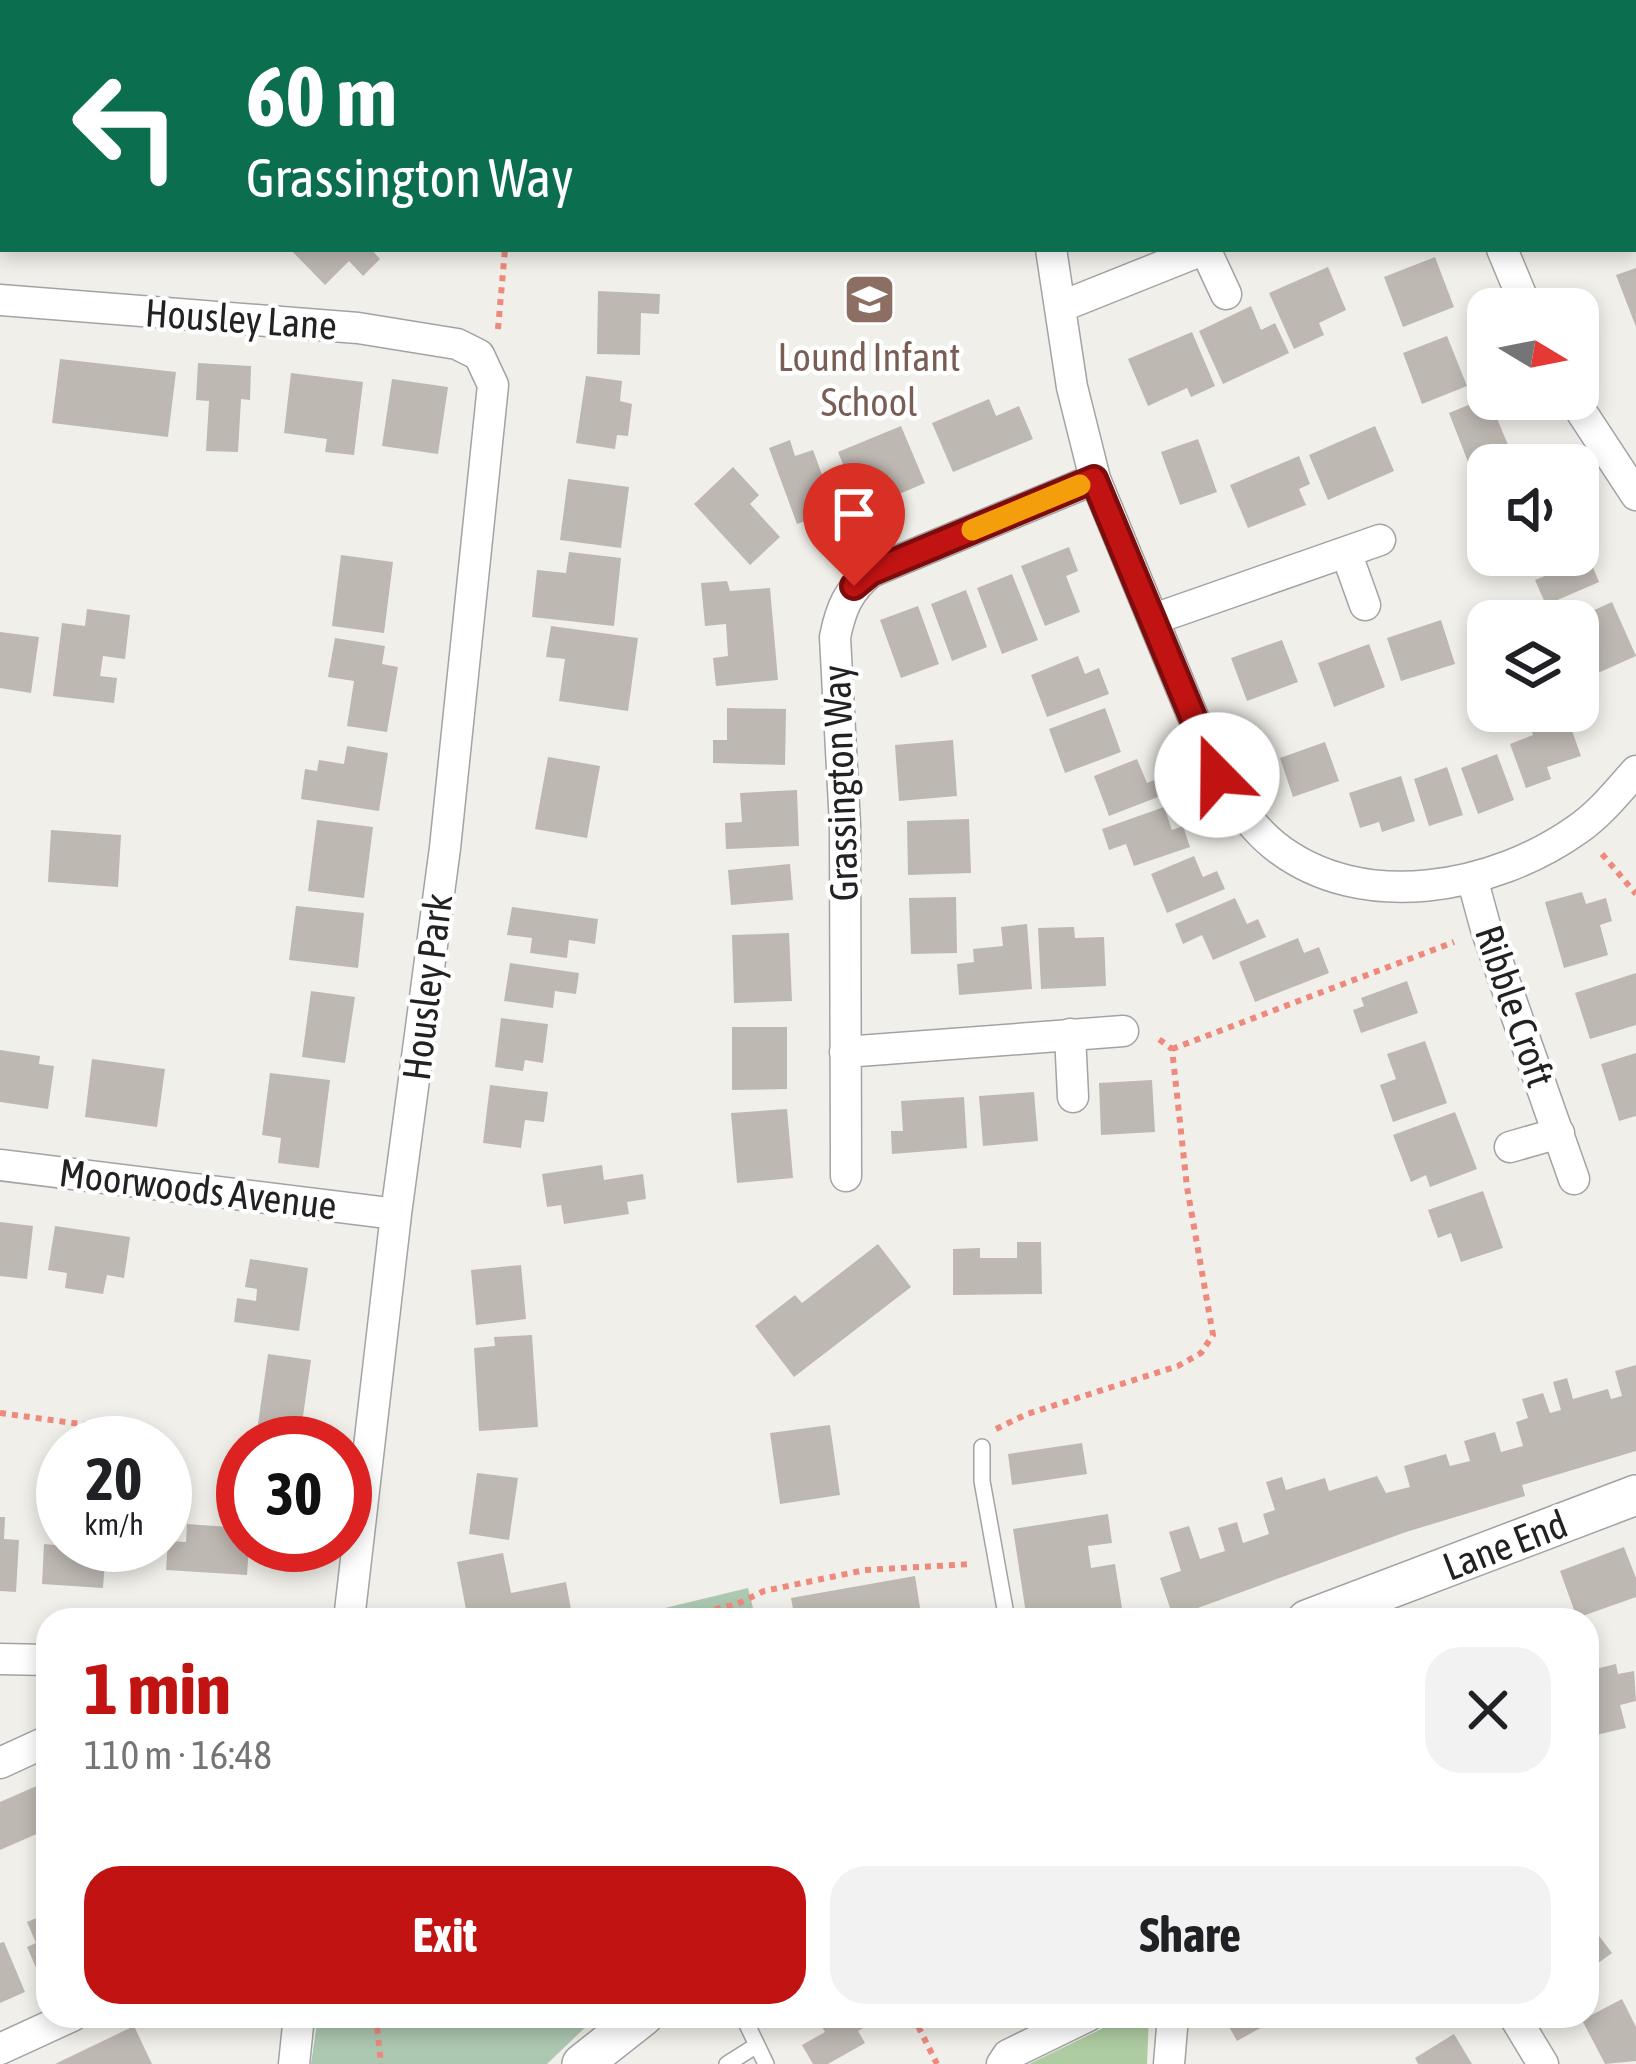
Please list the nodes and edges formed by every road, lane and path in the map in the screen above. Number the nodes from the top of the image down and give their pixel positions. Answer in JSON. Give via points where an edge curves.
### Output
{"nodes":[{"id":1,"x":505,"y":252,"type":"edge"},
{"id":2,"x":1051,"y":252,"type":"edge"},
{"id":3,"x":1198,"y":252,"type":"edge"},
{"id":4,"x":1206,"y":252,"type":"edge"},
{"id":5,"x":1503,"y":252,"type":"edge"},
{"id":6,"x":1518,"y":288,"type":"edge"},
{"id":7,"x":1226,"y":294,"type":"dead end"},
{"id":8,"x":0,"y":300,"type":"edge"},
{"id":9,"x":1060,"y":307,"type":"junction"},
{"id":10,"x":493,"y":385,"type":"junction"},
{"id":11,"x":1587,"y":420,"type":"edge"},
{"id":12,"x":1094,"y":479,"type":"junction"},
{"id":13,"x":1636,"y":495,"type":"edge"},
{"id":14,"x":1380,"y":540,"type":"dead end"},
{"id":15,"x":1346,"y":552,"type":"junction"},
{"id":16,"x":1365,"y":605,"type":"dead end"},
{"id":17,"x":1154,"y":619,"type":"junction"},
{"id":18,"x":1636,"y":771,"type":"edge"},
{"id":19,"x":1580,"y":828,"type":"junction"},
{"id":20,"x":1472,"y":878,"type":"junction"},
{"id":21,"x":1636,"y":894,"type":"edge"},
{"id":22,"x":1486,"y":929,"type":"junction"},
{"id":23,"x":1123,"y":1030,"type":"joint"},
{"id":24,"x":1070,"y":1034,"type":"junction"},
{"id":25,"x":1172,"y":1048,"type":"junction"},
{"id":26,"x":845,"y":1052,"type":"junction"},
{"id":27,"x":1072,"y":1097,"type":"dead end"},
{"id":28,"x":1559,"y":1132,"type":"junction"},
{"id":29,"x":1510,"y":1147,"type":"dead end"},
{"id":30,"x":0,"y":1165,"type":"edge"},
{"id":31,"x":846,"y":1176,"type":"dead end"},
{"id":32,"x":1574,"y":1179,"type":"dead end"},
{"id":33,"x":396,"y":1214,"type":"junction"},
{"id":34,"x":0,"y":1413,"type":"edge"},
{"id":35,"x":36,"y":1418,"type":"edge"},
{"id":36,"x":982,"y":1447,"type":"joint"},
{"id":37,"x":1636,"y":1495,"type":"edge"},
{"id":38,"x":996,"y":1551,"type":"junction"},
{"id":39,"x":350,"y":1608,"type":"edge"},
{"id":40,"x":711,"y":1608,"type":"edge"},
{"id":41,"x":1005,"y":1608,"type":"edge"},
{"id":42,"x":1339,"y":1608,"type":"edge"},
{"id":43,"x":0,"y":1659,"type":"edge"},
{"id":44,"x":36,"y":1660,"type":"edge"},
{"id":45,"x":36,"y":1746,"type":"edge"},
{"id":46,"x":0,"y":1763,"type":"edge"},
{"id":47,"x":46,"y":2028,"type":"edge"},
{"id":48,"x":298,"y":2028,"type":"edge"},
{"id":49,"x":377,"y":2028,"type":"edge"},
{"id":50,"x":628,"y":2028,"type":"edge"},
{"id":51,"x":749,"y":2028,"type":"edge"},
{"id":52,"x":920,"y":2028,"type":"edge"},
{"id":53,"x":1063,"y":2028,"type":"edge"},
{"id":54,"x":1172,"y":2028,"type":"edge"},
{"id":55,"x":1521,"y":2028,"type":"edge"},
{"id":56,"x":757,"y":2045,"type":"junction"},
{"id":57,"x":0,"y":2049,"type":"edge"},
{"id":58,"x":293,"y":2064,"type":"edge"},
{"id":59,"x":381,"y":2064,"type":"edge"},
{"id":60,"x":581,"y":2064,"type":"edge"},
{"id":61,"x":727,"y":2064,"type":"edge"},
{"id":62,"x":766,"y":2064,"type":"edge"},
{"id":63,"x":938,"y":2064,"type":"edge"},
{"id":64,"x":1002,"y":2064,"type":"edge"},
{"id":65,"x":1169,"y":2064,"type":"edge"},
{"id":66,"x":1543,"y":2064,"type":"edge"}],
"edges":[{"from":1,"to":10,"type":"path"},
{"from":2,"to":9,"type":"street"},
{"from":3,"to":9,"type":"street"},
{"from":4,"to":7,"type":"street"},
{"from":5,"to":6,"type":"street"},
{"from":8,"to":10,"type":"street","name":"Housley Lane","via":[[358,328],[457,344],[479,356]]},
{"from":9,"to":12,"type":"street"},
{"from":10,"to":33,"type":"street","name":"Housley Park","via":[[445,848]]},
{"from":11,"to":13,"type":"street"},
{"from":12,"to":17,"type":"street"},
{"from":12,"to":26,"type":"street","name":"Grassington Way","via":[[871,572],[841,609]]},
{"from":14,"to":15,"type":"street"},
{"from":15,"to":16,"type":"street"},
{"from":15,"to":17,"type":"street"},
{"from":17,"to":20,"type":"street","via":[[1217,775],[1276,847],[1323,873],[1371,885]]},
{"from":18,"to":19,"type":"street"},
{"from":19,"to":20,"type":"street"},
{"from":19,"to":21,"type":"path"},
{"from":20,"to":22,"type":"street","name":"Ribble Croft"},
{"from":22,"to":25,"type":"path"},
{"from":22,"to":28,"type":"street","name":"Ribble Croft"},
{"from":23,"to":24,"type":"street"},
{"from":23,"to":25,"type":"path"},
{"from":24,"to":26,"type":"street"},
{"from":24,"to":27,"type":"street"},
{"from":25,"to":36,"type":"path","via":[[1213,1335],[1178,1366],[1027,1414],[994,1430]]},
{"from":26,"to":31,"type":"street","name":"Grassington Way"},
{"from":28,"to":29,"type":"street","name":"Ribble Croft"},
{"from":28,"to":32,"type":"street","name":"Ribble Croft"},
{"from":30,"to":33,"type":"street","name":"Moorwoods Avenue"},
{"from":33,"to":39,"type":"street","name":"Housley Park"},
{"from":34,"to":35,"type":"path"},
{"from":36,"to":38,"type":"lane"},
{"from":37,"to":42,"type":"street","name":"Lane End"},
{"from":38,"to":40,"type":"path","via":[[970,1565],[866,1570]]},
{"from":38,"to":41,"type":"lane"},
{"from":43,"to":44,"type":"street"},
{"from":45,"to":46,"type":"street"},
{"from":47,"to":57,"type":"street"},
{"from":48,"to":58,"type":"street"},
{"from":49,"to":59,"type":"path"},
{"from":50,"to":60,"type":"street"},
{"from":51,"to":56,"type":"lane"},
{"from":52,"to":63,"type":"path"},
{"from":53,"to":64,"type":"street"},
{"from":54,"to":65,"type":"street"},
{"from":55,"to":66,"type":"street"},
{"from":56,"to":61,"type":"lane"},
{"from":56,"to":62,"type":"lane"}]}
